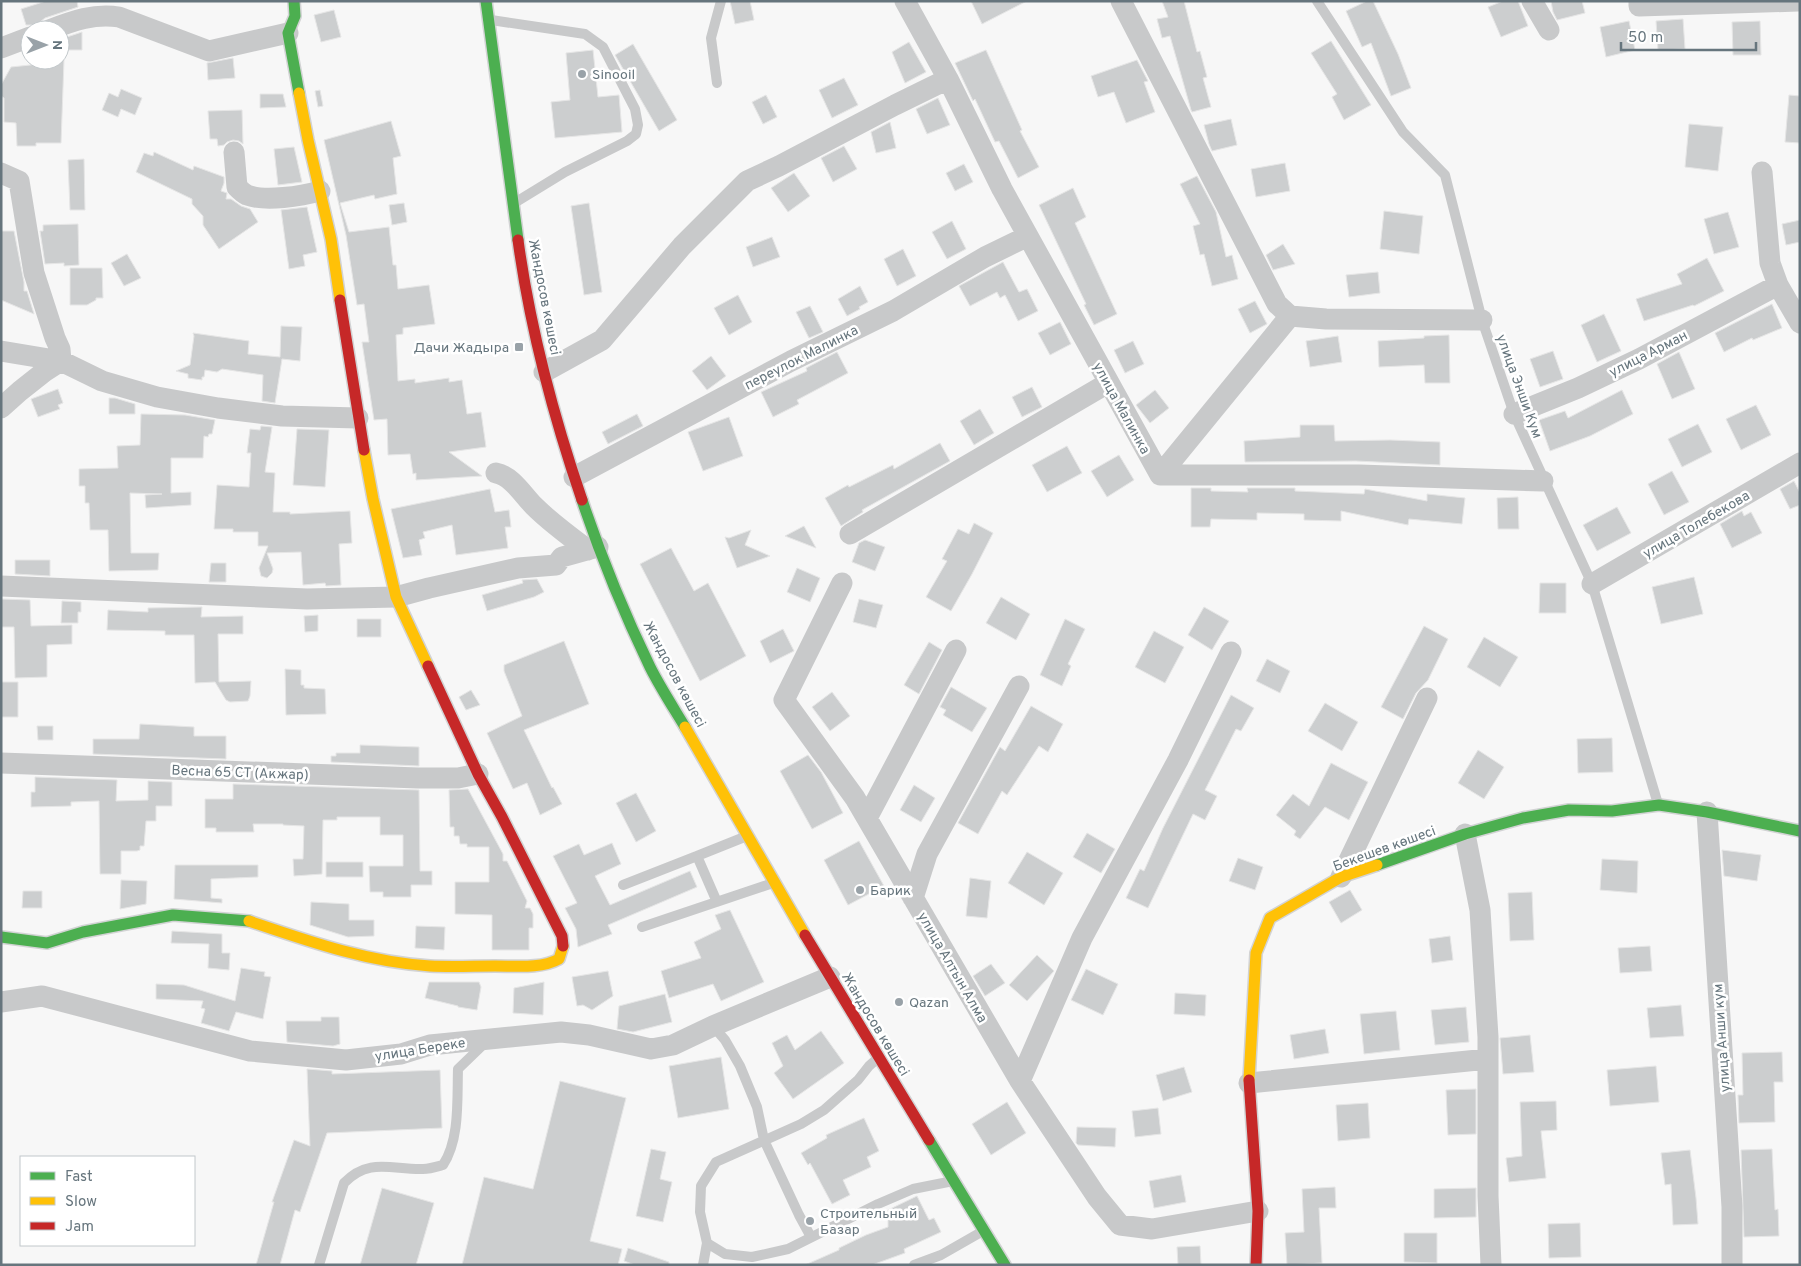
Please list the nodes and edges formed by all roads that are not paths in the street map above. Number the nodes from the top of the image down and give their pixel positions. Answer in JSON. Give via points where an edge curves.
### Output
{"nodes":[{"id":1,"x":294,"y":1,"type":"edge"},
{"id":2,"x":486,"y":1,"type":"edge"},
{"id":3,"x":721,"y":1,"type":"edge"},
{"id":4,"x":905,"y":1,"type":"edge"},
{"id":5,"x":1121,"y":1,"type":"edge"},
{"id":6,"x":1317,"y":1,"type":"edge"},
{"id":7,"x":1532,"y":1,"type":"edge"},
{"id":8,"x":1639,"y":1,"type":"edge"},
{"id":9,"x":1798,"y":1,"type":"edge"},
{"id":10,"x":488,"y":19,"type":"junction"},
{"id":11,"x":70,"y":22,"type":"edge"},
{"id":12,"x":1549,"y":30,"type":"dead end"},
{"id":13,"x":288,"y":32,"type":"junction"},
{"id":14,"x":20,"y":41,"type":"edge"},
{"id":15,"x":1,"y":48,"type":"edge"},
{"id":16,"x":948,"y":79,"type":"junction"},
{"id":17,"x":716,"y":83,"type":"dead end"},
{"id":18,"x":234,"y":152,"type":"dead end"},
{"id":19,"x":1762,"y":172,"type":"dead end"},
{"id":20,"x":1,"y":173,"type":"edge"},
{"id":21,"x":320,"y":191,"type":"junction"},
{"id":22,"x":513,"y":204,"type":"junction"},
{"id":23,"x":1028,"y":236,"type":"junction"},
{"id":24,"x":1778,"y":285,"type":"junction"},
{"id":25,"x":1290,"y":316,"type":"junction"},
{"id":26,"x":1482,"y":320,"type":"junction"},
{"id":27,"x":1800,"y":323,"type":"edge"},
{"id":28,"x":1,"y":351,"type":"edge"},
{"id":29,"x":62,"y":361,"type":"junction"},
{"id":30,"x":544,"y":372,"type":"junction"},
{"id":31,"x":1108,"y":383,"type":"junction"},
{"id":32,"x":1,"y":408,"type":"edge"},
{"id":33,"x":1514,"y":414,"type":"junction"},
{"id":34,"x":358,"y":418,"type":"junction"},
{"id":35,"x":1800,"y":463,"type":"edge"},
{"id":36,"x":496,"y":474,"type":"dead end"},
{"id":37,"x":1160,"y":476,"type":"junction"},
{"id":38,"x":574,"y":477,"type":"junction"},
{"id":39,"x":1543,"y":481,"type":"junction"},
{"id":40,"x":850,"y":534,"type":"dead end"},
{"id":41,"x":593,"y":548,"type":"junction"},
{"id":42,"x":842,"y":583,"type":"dead end"},
{"id":43,"x":1592,"y":584,"type":"junction"},
{"id":44,"x":1,"y":586,"type":"edge"},
{"id":45,"x":396,"y":598,"type":"junction"},
{"id":46,"x":956,"y":650,"type":"dead end"},
{"id":47,"x":1231,"y":652,"type":"dead end"},
{"id":48,"x":1019,"y":686,"type":"dead end"},
{"id":49,"x":1427,"y":698,"type":"dead end"},
{"id":50,"x":1,"y":763,"type":"edge"},
{"id":51,"x":478,"y":774,"type":"junction"},
{"id":52,"x":1659,"y":805,"type":"junction"},
{"id":53,"x":1706,"y":812,"type":"junction"},
{"id":54,"x":867,"y":818,"type":"junction"},
{"id":55,"x":1800,"y":831,"type":"edge"},
{"id":56,"x":1466,"y":834,"type":"junction"},
{"id":57,"x":747,"y":836,"type":"junction"},
{"id":58,"x":696,"y":856,"type":"junction"},
{"id":59,"x":1341,"y":877,"type":"junction"},
{"id":60,"x":774,"y":883,"type":"junction"},
{"id":61,"x":623,"y":885,"type":"dead end"},
{"id":62,"x":913,"y":898,"type":"junction"},
{"id":63,"x":718,"y":902,"type":"junction"},
{"id":64,"x":642,"y":927,"type":"dead end"},
{"id":65,"x":1,"y":937,"type":"edge"},
{"id":66,"x":830,"y":976,"type":"junction"},
{"id":67,"x":1,"y":1002,"type":"edge"},
{"id":68,"x":713,"y":1026,"type":"junction"},
{"id":69,"x":489,"y":1039,"type":"junction"},
{"id":70,"x":879,"y":1057,"type":"junction"},
{"id":71,"x":1488,"y":1058,"type":"junction"},
{"id":72,"x":1020,"y":1082,"type":"junction"},
{"id":73,"x":1249,"y":1083,"type":"junction"},
{"id":74,"x":764,"y":1140,"type":"junction"},
{"id":75,"x":954,"y":1180,"type":"junction"},
{"id":76,"x":1258,"y":1211,"type":"junction"},
{"id":77,"x":984,"y":1231,"type":"junction"},
{"id":78,"x":811,"y":1237,"type":"junction"},
{"id":79,"x":707,"y":1243,"type":"junction"},
{"id":80,"x":319,"y":1265,"type":"edge"},
{"id":81,"x":703,"y":1265,"type":"edge"},
{"id":82,"x":914,"y":1265,"type":"edge"},
{"id":83,"x":1005,"y":1265,"type":"edge"},
{"id":84,"x":1256,"y":1265,"type":"edge"},
{"id":85,"x":1491,"y":1265,"type":"edge"},
{"id":86,"x":1732,"y":1265,"type":"edge"}],
"edges":[{"from":1,"to":13,"type":"main road","via":[[295,16]]},
{"from":2,"to":10,"type":"main road","name":"Жандосов көшесі"},
{"from":3,"to":17,"type":"lane","via":[[711,38]]},
{"from":4,"to":16,"type":"street","name":"улица Малинка"},
{"from":5,"to":25,"type":"street","via":[[1277,304]]},
{"from":6,"to":26,"type":"lane","name":"улица Энши Кум","via":[[1403,132],[1445,175]]},
{"from":7,"to":12,"type":"street"},
{"from":8,"to":9,"type":"street","via":[[1639,6]]},
{"from":10,"to":22,"type":"main road","name":"Жандосов көшесі"},
{"from":10,"to":22,"type":"lane","via":[[584,34],[603,47],[635,109],[638,125],[636,134],[627,141],[565,172]]},
{"from":11,"to":13,"type":"street","via":[[105,15],[119,17],[209,51]]},
{"from":13,"to":21,"type":"main road"},
{"from":14,"to":15,"type":"street"},
{"from":16,"to":23,"type":"street","name":"улица Малинка"},
{"from":16,"to":30,"type":"street","via":[[747,181],[682,246],[602,340]]},
{"from":18,"to":21,"type":"street","via":[[237,187],[246,194],[262,198]]},
{"from":19,"to":24,"type":"street","via":[[1770,262]]},
{"from":20,"to":29,"type":"street","via":[[19,181],[34,273]]},
{"from":21,"to":34,"type":"main road","via":[[331,239]]},
{"from":22,"to":30,"type":"main road","name":"Жандосов көшесі","via":[[524,283]]},
{"from":23,"to":31,"type":"street","name":"улица Малинка"},
{"from":23,"to":38,"type":"street","name":"переулок Малинка"},
{"from":24,"to":27,"type":"street"},
{"from":24,"to":33,"type":"street","name":"улица Арман","via":[[1639,359]]},
{"from":25,"to":26,"type":"street"},
{"from":25,"to":37,"type":"street"},
{"from":26,"to":33,"type":"lane","name":"улица Энши Кум"},
{"from":28,"to":29,"type":"street"},
{"from":29,"to":32,"type":"street"},
{"from":29,"to":34,"type":"street","via":[[102,381],[157,397],[282,416]]},
{"from":30,"to":38,"type":"main road","name":"Жандосов көшесі"},
{"from":31,"to":37,"type":"street","name":"улица Малинка"},
{"from":31,"to":40,"type":"street"},
{"from":33,"to":39,"type":"lane","name":"улица Энши Кум"},
{"from":34,"to":45,"type":"main road"},
{"from":35,"to":43,"type":"street","name":"улица Толебекова"},
{"from":36,"to":41,"type":"street","via":[[502,474],[533,505]]},
{"from":37,"to":39,"type":"street","via":[[1359,475]]},
{"from":38,"to":41,"type":"main road","name":"Жандосов көшесі"},
{"from":39,"to":43,"type":"lane","name":"улица Энши Кум"},
{"from":41,"to":45,"type":"street","via":[[562,557],[556,565],[518,568]]},
{"from":41,"to":57,"type":"main road","name":"Жандосов көшесі","via":[[652,668]]},
{"from":42,"to":54,"type":"street","name":"улица Алтын Алма","via":[[784,700],[856,798]]},
{"from":43,"to":52,"type":"lane","name":"улица Энши Кум"},
{"from":44,"to":45,"type":"street","via":[[298,598]]},
{"from":45,"to":51,"type":"main road"},
{"from":46,"to":54,"type":"street"},
{"from":47,"to":72,"type":"street","via":[[1178,760],[1082,938]]},
{"from":48,"to":62,"type":"street","via":[[928,854]]},
{"from":49,"to":59,"type":"street"},
{"from":50,"to":51,"type":"street","name":"Весна 65 СТ (Акжар)","via":[[418,778],[458,778]]},
{"from":51,"to":65,"type":"main road","via":[[562,936],[563,945],[558,959],[552,963],[430,966],[326,947],[245,920],[173,915],[83,932],[47,943]]},
{"from":52,"to":53,"type":"main road","name":"Бекешев көшесі"},
{"from":52,"to":56,"type":"main road","name":"Бекешев көшесі","via":[[1612,812],[1569,810],[1523,818]]},
{"from":53,"to":55,"type":"main road","name":"Бекешев көшесі"},
{"from":53,"to":86,"type":"street","name":"улица Анши кум","via":[[1732,1207]]},
{"from":54,"to":62,"type":"street","name":"улица Алтын Алма"},
{"from":56,"to":59,"type":"main road","name":"Бекешев көшесі"},
{"from":56,"to":71,"type":"street","via":[[1480,910]]},
{"from":57,"to":58,"type":"lane"},
{"from":57,"to":60,"type":"main road","name":"Жандосов көшесі"},
{"from":58,"to":61,"type":"lane"},
{"from":58,"to":63,"type":"lane"},
{"from":59,"to":73,"type":"main road","name":"Бекешев көшесі","via":[[1270,918],[1256,953]]},
{"from":60,"to":63,"type":"lane"},
{"from":60,"to":66,"type":"main road","name":"Жандосов көшесі"},
{"from":62,"to":72,"type":"street","name":"улица Алтын Алма"},
{"from":63,"to":64,"type":"lane"},
{"from":66,"to":68,"type":"street","name":"улица Береке"},
{"from":66,"to":70,"type":"main road","name":"Жандосов көшесі"},
{"from":67,"to":69,"type":"street","name":"улица Береке","via":[[42,996],[250,1051],[346,1060],[401,1054],[430,1045]]},
{"from":68,"to":69,"type":"street","name":"улица Береке","via":[[673,1045],[652,1049],[561,1032]]},
{"from":68,"to":74,"type":"lane","via":[[740,1066],[757,1107]]},
{"from":69,"to":80,"type":"lane","via":[[458,1069],[453,1139],[443,1165],[425,1170],[379,1166],[364,1168],[352,1176],[344,1183]]},
{"from":70,"to":74,"type":"lane","via":[[824,1110]]},
{"from":70,"to":75,"type":"main road","name":"Жандосов көшесі"},
{"from":71,"to":73,"type":"street"},
{"from":71,"to":85,"type":"street"},
{"from":72,"to":76,"type":"street","name":"улица Алтын Алма","via":[[1096,1197],[1120,1225],[1152,1229]]},
{"from":73,"to":76,"type":"main road","name":"Бекешев көшесі"},
{"from":74,"to":78,"type":"lane"},
{"from":74,"to":79,"type":"lane","via":[[716,1162],[701,1186],[700,1212]]},
{"from":75,"to":77,"type":"main road","name":"Жандосов көшесі"},
{"from":75,"to":78,"type":"lane","via":[[913,1190]]},
{"from":76,"to":84,"type":"main road","name":"Бекешев көшесі"},
{"from":77,"to":82,"type":"lane","via":[[941,1255]]},
{"from":77,"to":83,"type":"main road","name":"Жандосов көшесі"},
{"from":78,"to":79,"type":"lane","via":[[788,1249],[752,1258],[725,1254]]},
{"from":79,"to":81,"type":"lane"}]}
